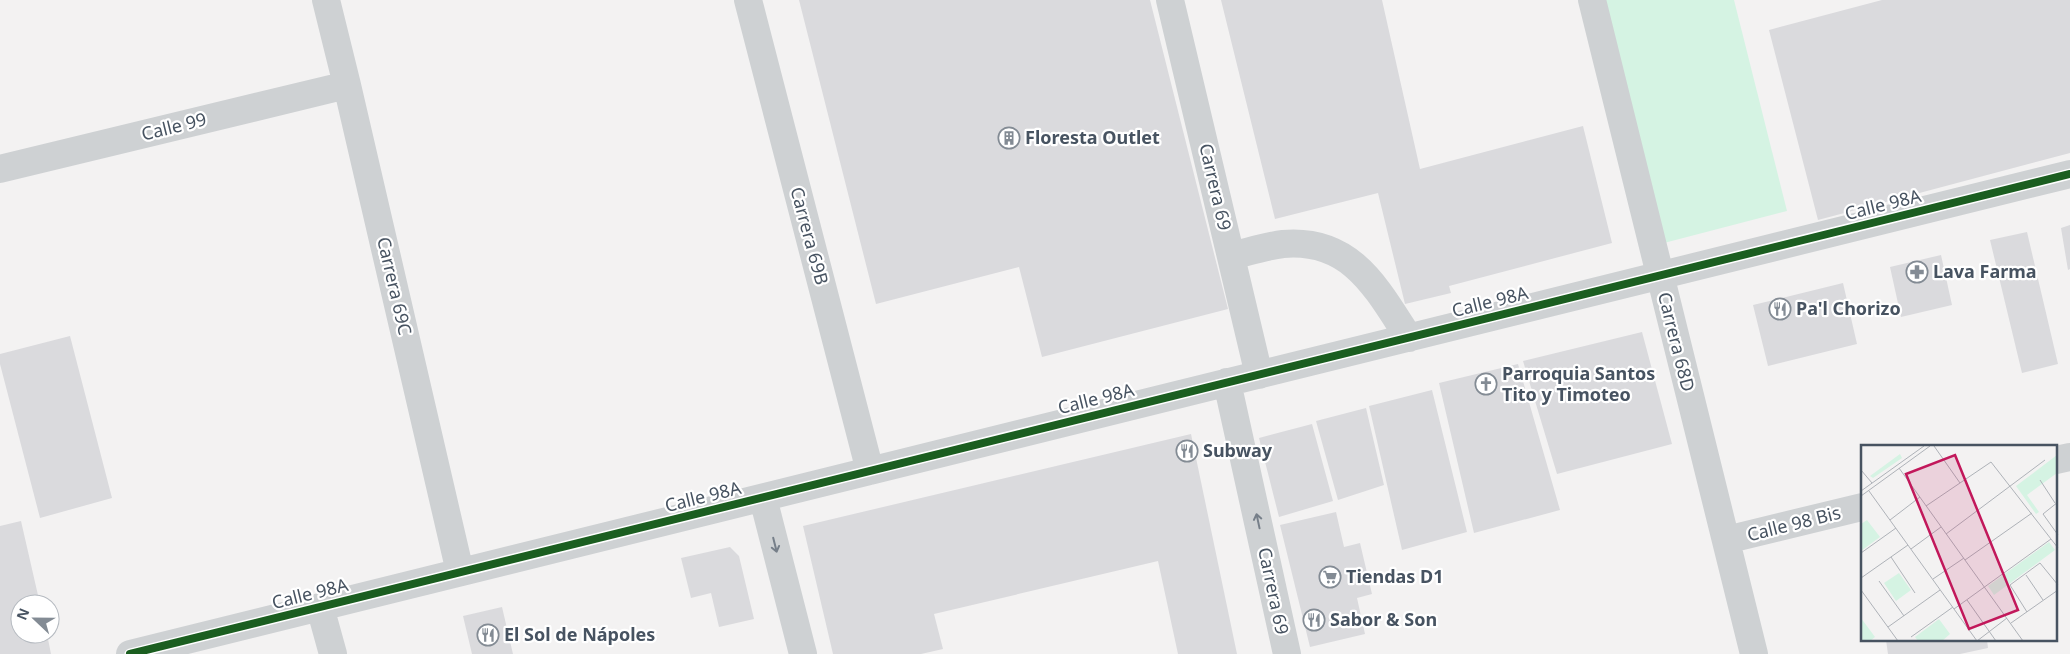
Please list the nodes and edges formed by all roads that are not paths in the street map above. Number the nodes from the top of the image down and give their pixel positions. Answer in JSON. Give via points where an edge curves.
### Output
{"nodes":[{"id":1,"x":326,"y":0,"type":"edge"},
{"id":2,"x":748,"y":0,"type":"edge"},
{"id":3,"x":1170,"y":0,"type":"edge"},
{"id":4,"x":1592,"y":0,"type":"edge"},
{"id":5,"x":347,"y":86,"type":"junction"},
{"id":6,"x":0,"y":169,"type":"edge"},
{"id":7,"x":2070,"y":174,"type":"edge"},
{"id":8,"x":1231,"y":256,"type":"junction"},
{"id":9,"x":1660,"y":276,"type":"junction"},
{"id":10,"x":1409,"y":338,"type":"junction"},
{"id":11,"x":1259,"y":375,"type":"junction"},
{"id":12,"x":1227,"y":382,"type":"junction"},
{"id":13,"x":870,"y":471,"type":"junction"},
{"id":14,"x":763,"y":498,"type":"junction"},
{"id":15,"x":1861,"y":507,"type":"edge"},
{"id":16,"x":1726,"y":540,"type":"junction"},
{"id":17,"x":460,"y":572,"type":"junction"},
{"id":18,"x":320,"y":607,"type":"junction"},
{"id":19,"x":130,"y":654,"type":"edge"},
{"id":20,"x":333,"y":654,"type":"edge"},
{"id":21,"x":803,"y":654,"type":"edge"},
{"id":22,"x":1287,"y":654,"type":"edge"},
{"id":23,"x":1754,"y":654,"type":"edge"}],
"edges":[{"from":1,"to":5,"type":"street","name":"Carrera 69C"},
{"from":2,"to":13,"type":"street","name":"Carrera 69B"},
{"from":3,"to":8,"type":"street","name":"Carrera 69"},
{"from":4,"to":9,"type":"street","name":"Carrera 68D"},
{"from":5,"to":6,"type":"street","name":"Calle 99"},
{"from":5,"to":17,"type":"street","name":"Carrera 69C"},
{"from":7,"to":9,"type":"street","name":"Calle 98A"},
{"from":8,"to":10,"type":"street","via":[[1282,244],[1326,249],[1364,272]]},
{"from":8,"to":11,"type":"street","name":"Carrera 69"},
{"from":9,"to":10,"type":"street","name":"Calle 98A"},
{"from":9,"to":16,"type":"street","name":"Carrera 68D"},
{"from":10,"to":11,"type":"street","name":"Calle 98A"},
{"from":11,"to":12,"type":"street","name":"Calle 98A"},
{"from":12,"to":13,"type":"street","name":"Calle 98A"},
{"from":22,"to":12,"type":"street","name":"Carrera 69","one_way":true},
{"from":13,"to":14,"type":"street","name":"Calle 98A"},
{"from":14,"to":17,"type":"street","name":"Calle 98A"},
{"from":14,"to":21,"type":"street","one_way":true},
{"from":15,"to":16,"type":"street","name":"Calle 98 Bis"},
{"from":16,"to":23,"type":"street","name":"Carrera 68D"},
{"from":17,"to":18,"type":"street","name":"Calle 98A"},
{"from":18,"to":19,"type":"street","name":"Calle 98A"},
{"from":18,"to":20,"type":"street"}]}
